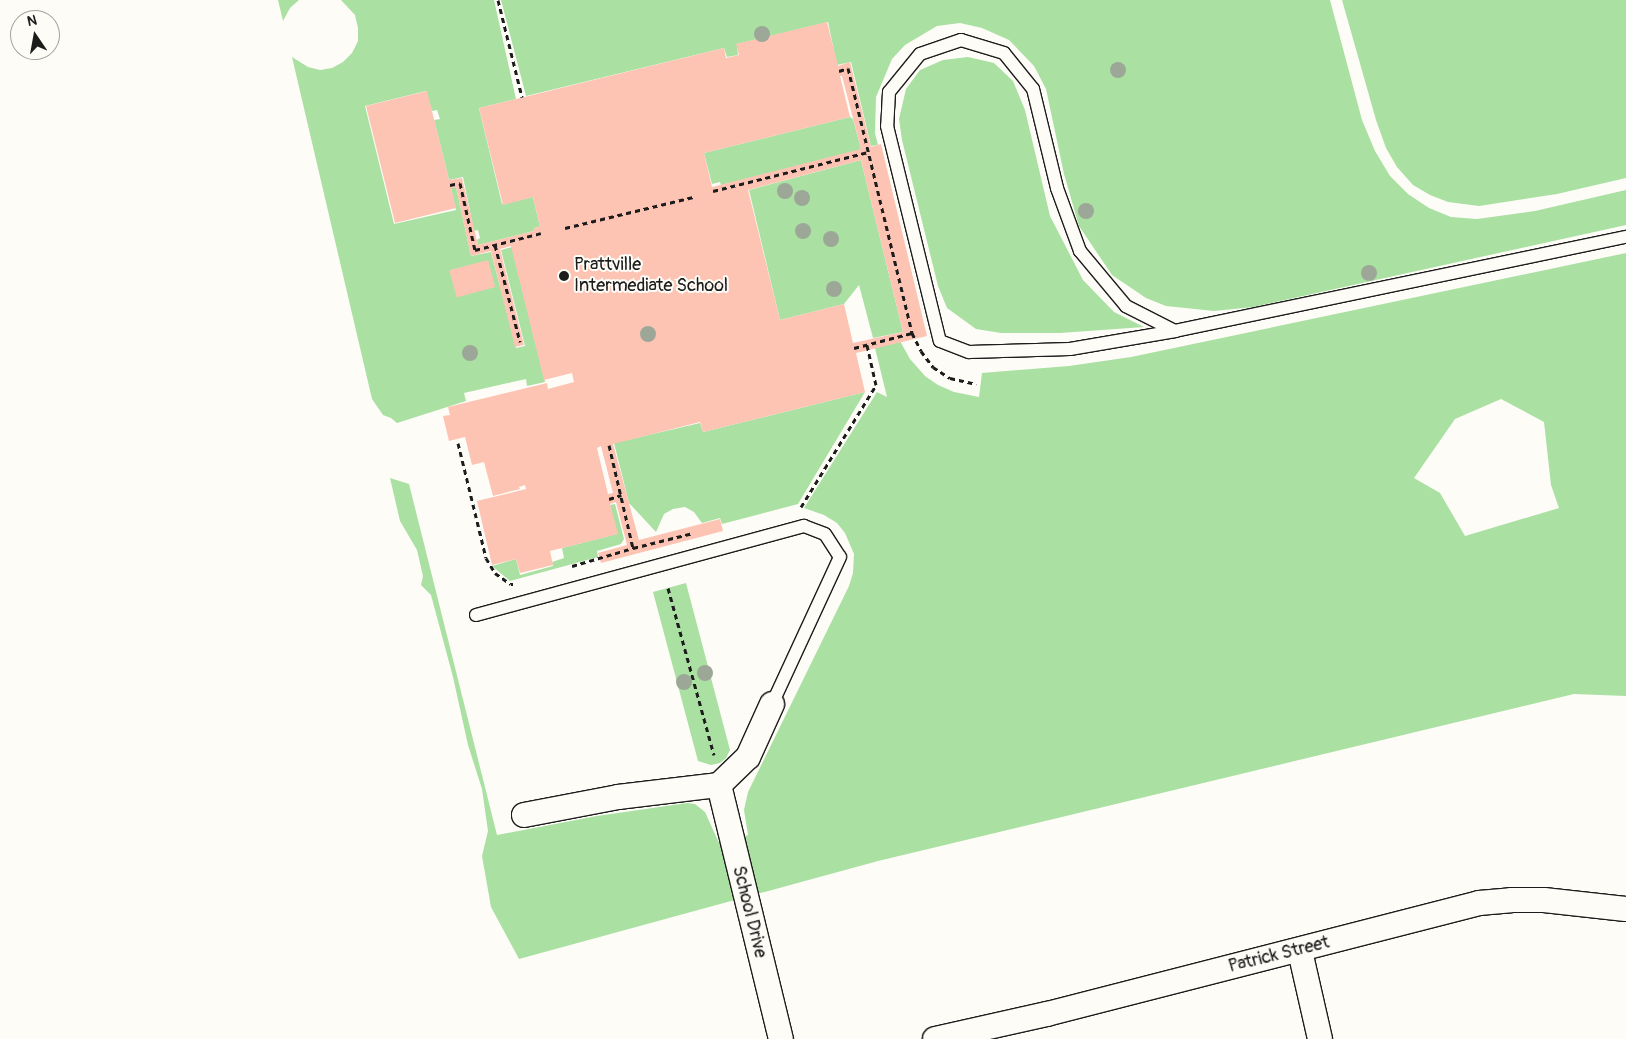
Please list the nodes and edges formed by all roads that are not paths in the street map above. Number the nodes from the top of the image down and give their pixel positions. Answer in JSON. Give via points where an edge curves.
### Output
{"nodes":[{"id":1,"x":1626,"y":237,"type":"edge"},
{"id":2,"x":1175,"y":331,"type":"junction"},
{"id":3,"x":476,"y":615,"type":"dead end"},
{"id":4,"x":772,"y":704,"type":"joint"},
{"id":5,"x":719,"y":786,"type":"junction"},
{"id":6,"x":524,"y":814,"type":"dead end"},
{"id":7,"x":1626,"y":909,"type":"edge"},
{"id":8,"x":1300,"y":951,"type":"junction"},
{"id":9,"x":781,"y":1039,"type":"edge"},
{"id":10,"x":935,"y":1039,"type":"edge"},
{"id":11,"x":1320,"y":1039,"type":"edge"}],
"edges":[{"from":1,"to":2,"type":"lane"},
{"from":2,"to":2,"type":"lane","via":[[1126,306],[1080,251],[1057,188],[1033,89],[1004,52],[961,40],[920,54],[889,92],[887,126],[940,341],[969,352],[1070,349]]},
{"from":3,"to":4,"type":"lane","via":[[804,526],[826,534],[840,557]]},
{"from":4,"to":5,"type":"street","via":[[748,757]]},
{"from":5,"to":6,"type":"street","via":[[618,796]]},
{"from":5,"to":9,"type":"street","name":"School Drive"},
{"from":7,"to":8,"type":"street","name":"Patrick Street","via":[[1544,900],[1479,903]]},
{"from":8,"to":10,"type":"street","name":"Patrick Street"},
{"from":8,"to":11,"type":"street"}]}
